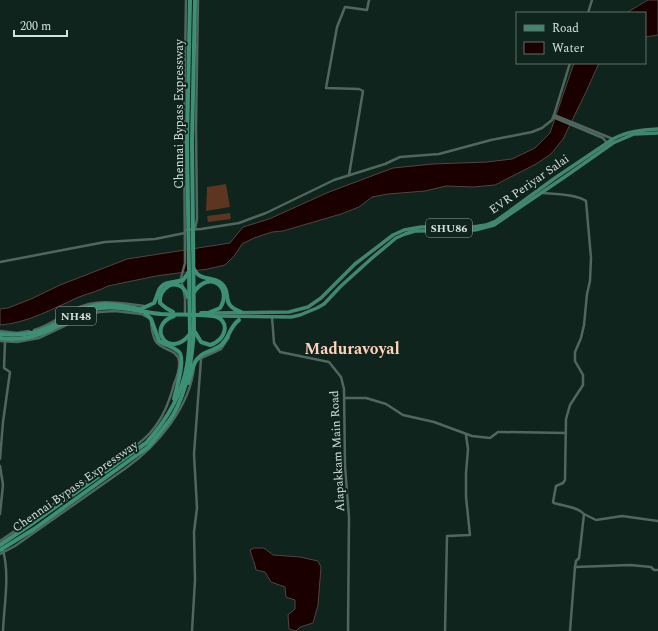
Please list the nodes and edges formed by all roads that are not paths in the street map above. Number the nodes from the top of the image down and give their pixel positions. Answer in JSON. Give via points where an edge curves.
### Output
{"nodes":[{"id":1,"x":186,"y":0,"type":"edge"},
{"id":2,"x":190,"y":0,"type":"edge"},
{"id":3,"x":194,"y":0,"type":"edge"},
{"id":4,"x":198,"y":0,"type":"edge"},
{"id":5,"x":368,"y":0,"type":"edge"},
{"id":6,"x":592,"y":0,"type":"edge"},
{"id":7,"x":588,"y":12,"type":"edge"},
{"id":8,"x":570,"y":64,"type":"edge"},
{"id":9,"x":554,"y":116,"type":"junction"},
{"id":10,"x":558,"y":118,"type":"junction"},
{"id":11,"x":658,"y":129,"type":"edge"},
{"id":12,"x":658,"y":133,"type":"edge"},
{"id":13,"x":613,"y":139,"type":"junction"},
{"id":14,"x":606,"y":141,"type":"junction"},
{"id":15,"x":563,"y":172,"type":"junction"},
{"id":16,"x":349,"y":176,"type":"junction"},
{"id":17,"x":566,"y":176,"type":"junction"},
{"id":18,"x":543,"y":193,"type":"junction"},
{"id":19,"x":456,"y":229,"type":"junction"},
{"id":20,"x":189,"y":230,"type":"junction"},
{"id":21,"x":0,"y":262,"type":"edge"},
{"id":22,"x":191,"y":267,"type":"junction"},
{"id":23,"x":340,"y":279,"type":"junction"},
{"id":24,"x":344,"y":283,"type":"junction"},
{"id":25,"x":194,"y":292,"type":"junction"},
{"id":26,"x":225,"y":300,"type":"junction"},
{"id":27,"x":126,"y":305,"type":"junction"},
{"id":28,"x":148,"y":307,"type":"junction"},
{"id":29,"x":190,"y":307,"type":"junction"},
{"id":30,"x":142,"y":312,"type":"junction"},
{"id":31,"x":156,"y":312,"type":"joint"},
{"id":32,"x":241,"y":312,"type":"junction"},
{"id":33,"x":185,"y":313,"type":"junction"},
{"id":34,"x":174,"y":314,"type":"junction"},
{"id":35,"x":210,"y":315,"type":"junction"},
{"id":36,"x":247,"y":317,"type":"junction"},
{"id":37,"x":272,"y":317,"type":"junction"},
{"id":38,"x":239,"y":320,"type":"joint"},
{"id":39,"x":194,"y":330,"type":"junction"},
{"id":40,"x":0,"y":333,"type":"edge"},
{"id":41,"x":190,"y":334,"type":"junction"},
{"id":42,"x":5,"y":337,"type":"junction"},
{"id":43,"x":0,"y":339,"type":"edge"},
{"id":44,"x":191,"y":347,"type":"junction"},
{"id":45,"x":199,"y":359,"type":"junction"},
{"id":46,"x":194,"y":364,"type":"junction"},
{"id":47,"x":182,"y":396,"type":"junction"},
{"id":48,"x":345,"y":398,"type":"junction"},
{"id":49,"x":169,"y":413,"type":"junction"},
{"id":50,"x":566,"y":433,"type":"junction"},
{"id":51,"x":466,"y":435,"type":"junction"},
{"id":52,"x":0,"y":459,"type":"edge"},
{"id":53,"x":0,"y":466,"type":"edge"},
{"id":54,"x":0,"y":514,"type":"edge"},
{"id":55,"x":584,"y":514,"type":"junction"},
{"id":56,"x":658,"y":521,"type":"edge"},
{"id":57,"x":2,"y":542,"type":"edge"},
{"id":58,"x":0,"y":545,"type":"edge"},
{"id":59,"x":2,"y":551,"type":"edge"},
{"id":60,"x":0,"y":554,"type":"edge"},
{"id":61,"x":575,"y":567,"type":"junction"},
{"id":62,"x":658,"y":570,"type":"edge"},
{"id":63,"x":3,"y":631,"type":"edge"},
{"id":64,"x":192,"y":631,"type":"edge"},
{"id":65,"x":348,"y":631,"type":"edge"},
{"id":66,"x":445,"y":631,"type":"edge"},
{"id":67,"x":570,"y":631,"type":"edge"}],
"edges":[{"from":1,"to":20,"type":"street","via":[[184,127]]},
{"from":2,"to":20,"type":"highway","name":"Chennai Bypass Expressway","via":[[187,142]]},
{"from":3,"to":20,"type":"highway","name":"Chennai Bypass Expressway"},
{"from":4,"to":20,"type":"street","via":[[197,219]]},
{"from":5,"to":16,"type":"street","via":[[367,10],[345,7],[337,27],[326,88],[363,91]]},
{"from":6,"to":7,"type":"street"},
{"from":8,"to":9,"type":"street"},
{"from":9,"to":10,"type":"street"},
{"from":9,"to":16,"type":"street","via":[[542,128],[532,132],[439,154],[400,157]]},
{"from":10,"to":13,"type":"street"},
{"from":10,"to":14,"type":"street"},
{"from":11,"to":13,"type":"main road","name":"EVR Periyar Salai","number":"SHU86","via":[[635,131]]},
{"from":12,"to":17,"type":"main road","name":"EVR Periyar Salai","number":"SHU86","via":[[634,134],[623,138]]},
{"from":13,"to":14,"type":"main road","name":"EVR Periyar Salai","number":"SHU86"},
{"from":14,"to":15,"type":"main road","name":"EVR Periyar Salai","number":"SHU86"},
{"from":15,"to":17,"type":"main road"},
{"from":15,"to":19,"type":"main road","name":"EVR Periyar Salai","number":"SHU86","via":[[496,221]]},
{"from":16,"to":20,"type":"street","via":[[334,180],[239,224]]},
{"from":17,"to":18,"type":"main road","name":"EVR Periyar Salai","number":"SHU86"},
{"from":18,"to":19,"type":"main road","name":"EVR Periyar Salai","number":"SHU86","via":[[494,225],[475,230]]},
{"from":18,"to":50,"type":"street","via":[[579,198],[586,203],[591,258],[590,281],[584,325],[575,352],[575,361],[583,375],[583,382],[569,408]]},
{"from":19,"to":23,"type":"main road","name":"EVR Periyar Salai","number":"SHU86","via":[[421,227],[404,230],[381,244]]},
{"from":19,"to":24,"type":"main road","name":"EVR Periyar Salai","number":"SHU86","via":[[415,231],[396,238]]},
{"from":20,"to":21,"type":"street","via":[[155,239],[106,242]]},
{"from":20,"to":22,"type":"highway"},
{"from":20,"to":33,"type":"street","via":[[181,278]]},
{"from":22,"to":25,"type":"highway"},
{"from":22,"to":26,"type":"highway","via":[[199,276],[217,280],[223,285],[227,294]]},
{"from":22,"to":28,"type":"highway","via":[[183,280],[163,285],[154,303]]},
{"from":22,"to":29,"type":"highway"},
{"from":23,"to":24,"type":"main road"},
{"from":23,"to":32,"type":"main road","name":"EVR Periyar Salai","number":"SHU86","via":[[322,298],[299,310]]},
{"from":24,"to":37,"type":"main road","name":"EVR Periyar Salai","number":"SHU86","via":[[317,308],[300,315]]},
{"from":25,"to":26,"type":"highway","via":[[198,285],[204,282],[215,282],[223,291]]},
{"from":25,"to":39,"type":"highway"},
{"from":26,"to":32,"type":"highway","via":[[231,308]]},
{"from":26,"to":35,"type":"highway","via":[[220,308]]},
{"from":27,"to":28,"type":"street"},
{"from":27,"to":30,"type":"highway","number":"NH48"},
{"from":27,"to":42,"type":"highway","number":"NH48","via":[[93,306],[38,332]]},
{"from":28,"to":30,"type":"highway"},
{"from":29,"to":34,"type":"highway","via":[[183,287],[170,285],[160,295],[160,303]]},
{"from":29,"to":41,"type":"highway"},
{"from":30,"to":31,"type":"highway","number":"NH48"},
{"from":30,"to":42,"type":"highway","number":"NH48","via":[[112,308],[93,309],[41,335],[21,339]]},
{"from":30,"to":49,"type":"highway","via":[[151,319],[159,341],[179,352],[181,356],[182,363]]},
{"from":30,"to":57,"type":"street","via":[[150,321],[157,343],[176,353],[180,362],[167,407],[150,433]]},
{"from":31,"to":34,"type":"highway","number":"SHU86"},
{"from":32,"to":35,"type":"main road","number":"SHU86"},
{"from":33,"to":34,"type":"highway","number":"SHU86"},
{"from":33,"to":35,"type":"highway","number":"SHU86"},
{"from":34,"to":35,"type":"highway","number":"SHU86"},
{"from":34,"to":41,"type":"highway","via":[[162,323],[160,332],[164,339],[179,344]]},
{"from":35,"to":36,"type":"main road","number":"SHU86"},
{"from":35,"to":39,"type":"highway","via":[[224,324],[223,335],[218,342],[208,345],[199,340]]},
{"from":36,"to":37,"type":"main road","name":"EVR Periyar Salai","number":"SHU86"},
{"from":36,"to":38,"type":"street"},
{"from":37,"to":48,"type":"street","name":"Alapakkam Main Road","via":[[274,343],[280,352],[330,363],[341,378]]},
{"from":38,"to":45,"type":"highway","via":[[231,328],[224,343],[199,356]]},
{"from":39,"to":44,"type":"highway"},
{"from":40,"to":42,"type":"highway","number":"NH48"},
{"from":41,"to":44,"type":"highway"},
{"from":42,"to":43,"type":"highway","number":"NH48"},
{"from":42,"to":52,"type":"street","via":[[4,368],[10,372]]},
{"from":44,"to":47,"type":"highway","name":"Chennai Bypass Expressway","via":[[192,358]]},
{"from":44,"to":49,"type":"highway","name":"Chennai Bypass Expressway","via":[[178,394]]},
{"from":45,"to":46,"type":"highway"},
{"from":45,"to":64,"type":"street","via":[[194,454],[197,508],[194,532]]},
{"from":46,"to":47,"type":"highway"},
{"from":46,"to":59,"type":"street","via":[[187,396],[160,438],[146,452],[15,546]]},
{"from":47,"to":57,"type":"highway","name":"Chennai Bypass Expressway","via":[[166,424],[148,446],[40,524]]},
{"from":48,"to":51,"type":"street","via":[[366,398],[386,404],[403,415],[434,422]]},
{"from":48,"to":65,"type":"street","name":"Alapakkam Main Road","via":[[345,466],[349,517]]},
{"from":49,"to":57,"type":"highway","name":"Chennai Bypass Expressway","via":[[146,443]]},
{"from":50,"to":51,"type":"street","via":[[501,432],[486,438]]},
{"from":50,"to":55,"type":"street","via":[[565,480],[556,486],[553,502]]},
{"from":51,"to":66,"type":"street","via":[[466,498],[470,535],[447,536]]},
{"from":53,"to":54,"type":"street"},
{"from":55,"to":56,"type":"street","via":[[596,520],[622,516]]},
{"from":55,"to":61,"type":"street","via":[[579,558]]},
{"from":57,"to":58,"type":"highway","name":"Chennai Bypass Expressway"},
{"from":57,"to":59,"type":"highway","name":"Chennai Bypass Expressway"},
{"from":57,"to":59,"type":"street"},
{"from":59,"to":60,"type":"street"},
{"from":59,"to":63,"type":"street","via":[[7,573]]},
{"from":61,"to":62,"type":"street","via":[[630,565]]},
{"from":61,"to":67,"type":"street"}]}
